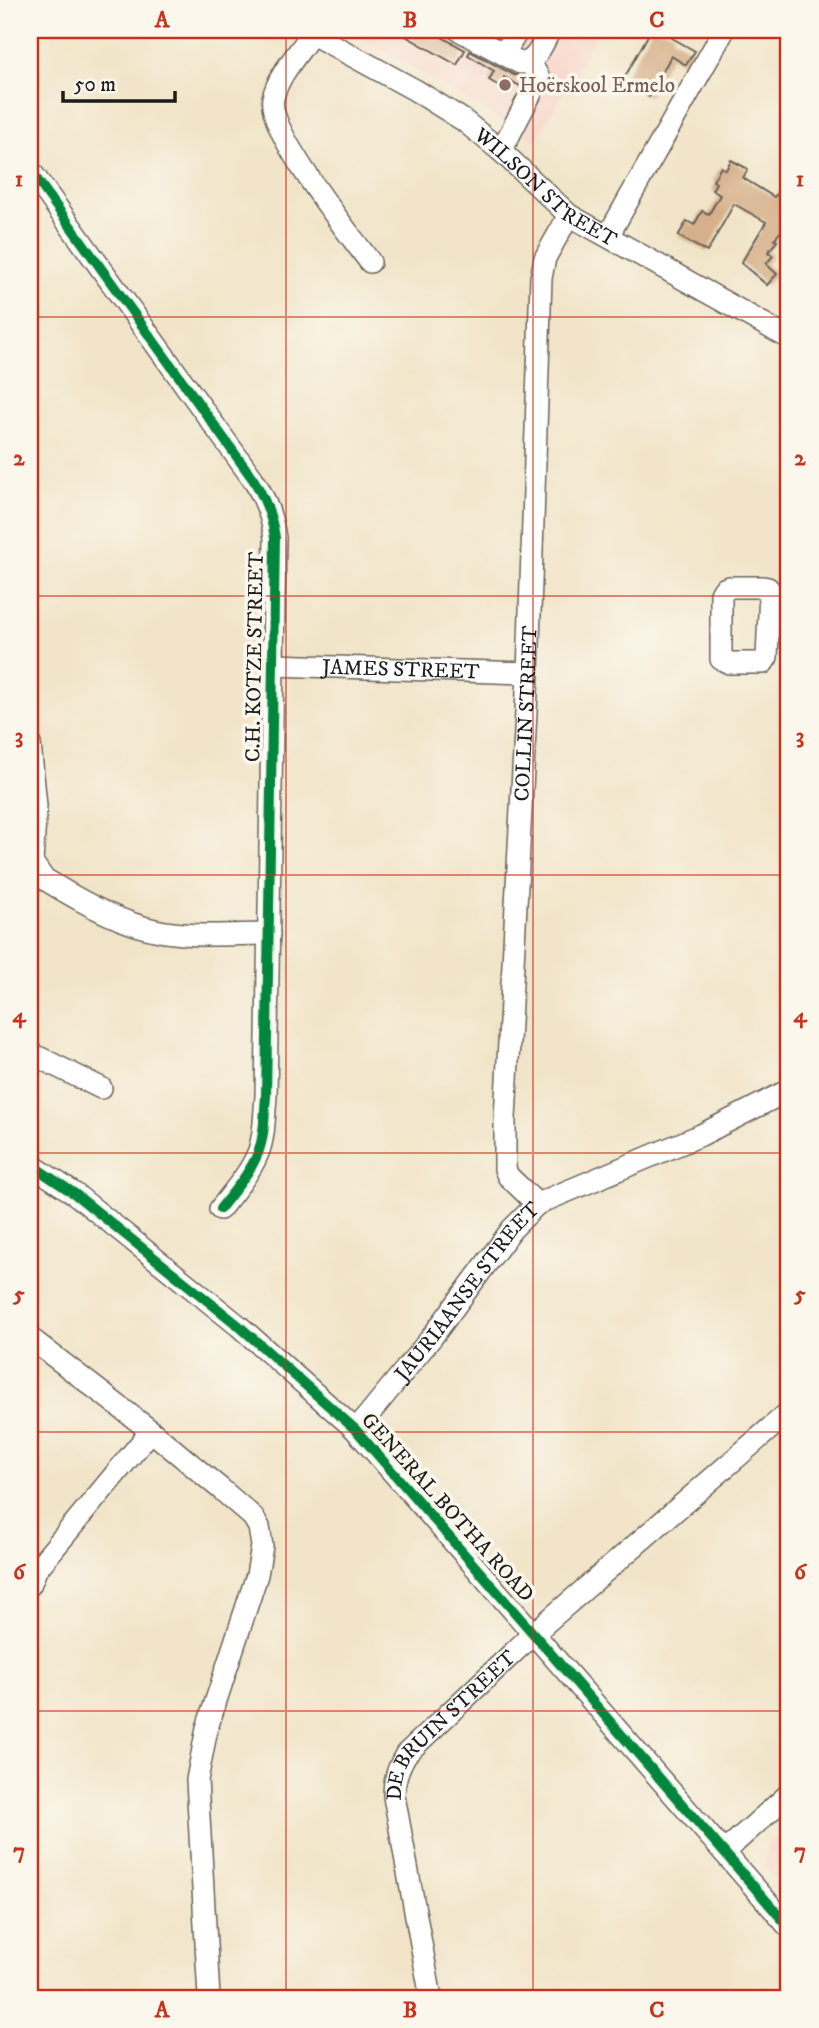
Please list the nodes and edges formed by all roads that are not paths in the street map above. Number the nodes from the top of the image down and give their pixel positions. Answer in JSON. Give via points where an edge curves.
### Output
{"nodes":[{"id":1,"x":459,"y":30,"type":"edge"},
{"id":2,"x":518,"y":30,"type":"edge"},
{"id":3,"x":550,"y":30,"type":"edge"},
{"id":4,"x":724,"y":30,"type":"edge"},
{"id":5,"x":308,"y":32,"type":"edge"},
{"id":6,"x":504,"y":54,"type":"junction"},
{"id":7,"x":530,"y":62,"type":"junction"},
{"id":8,"x":501,"y":151,"type":"junction"},
{"id":9,"x":30,"y":170,"type":"edge"},
{"id":10,"x":569,"y":215,"type":"junction"},
{"id":11,"x":608,"y":236,"type":"junction"},
{"id":12,"x":369,"y":262,"type":"dead end"},
{"id":13,"x":789,"y":338,"type":"edge"},
{"id":14,"x":273,"y":665,"type":"junction"},
{"id":15,"x":528,"y":673,"type":"junction"},
{"id":16,"x":30,"y":744,"type":"edge"},
{"id":17,"x":31,"y":864,"type":"edge"},
{"id":18,"x":269,"y":934,"type":"junction"},
{"id":19,"x":30,"y":1053,"type":"edge"},
{"id":20,"x":101,"y":1088,"type":"dead end"},
{"id":21,"x":789,"y":1090,"type":"edge"},
{"id":22,"x":30,"y":1164,"type":"edge"},
{"id":23,"x":537,"y":1205,"type":"junction"},
{"id":24,"x":220,"y":1209,"type":"dead end"},
{"id":25,"x":30,"y":1338,"type":"edge"},
{"id":26,"x":789,"y":1412,"type":"edge"},
{"id":27,"x":356,"y":1430,"type":"junction"},
{"id":28,"x":151,"y":1431,"type":"junction"},
{"id":29,"x":32,"y":1574,"type":"edge"},
{"id":30,"x":534,"y":1633,"type":"junction"},
{"id":31,"x":789,"y":1794,"type":"edge"},
{"id":32,"x":724,"y":1852,"type":"junction"},
{"id":33,"x":789,"y":1927,"type":"edge"},
{"id":34,"x":209,"y":1998,"type":"edge"},
{"id":35,"x":431,"y":1998,"type":"edge"}],
"edges":[{"from":1,"to":6,"type":"street"},
{"from":2,"to":6,"type":"street"},
{"from":3,"to":7,"type":"street"},
{"from":4,"to":11,"type":"street"},
{"from":5,"to":8,"type":"street","name":"WILSON STREET","via":[[445,108]]},
{"from":5,"to":12,"type":"street","via":[[278,83],[273,113],[292,153]]},
{"from":6,"to":7,"type":"street","via":[[520,63]]},
{"from":7,"to":8,"type":"street","via":[[539,78]]},
{"from":8,"to":10,"type":"street","name":"WILSON STREET"},
{"from":9,"to":14,"type":"street","name":"C.H. KOTZE STREET","via":[[262,494],[275,538]]},
{"from":10,"to":11,"type":"street","name":"WILSON STREET"},
{"from":10,"to":15,"type":"street","name":"COLLIN STREET","via":[[545,258],[541,278]]},
{"from":11,"to":13,"type":"street","name":"WILSON STREET"},
{"from":14,"to":15,"type":"street","name":"JAMES STREET"},
{"from":14,"to":18,"type":"street","name":"C.H. KOTZE STREET"},
{"from":15,"to":23,"type":"street","name":"COLLIN STREET","via":[[504,1160],[509,1177]]},
{"from":16,"to":17,"type":"street","via":[[36,806]]},
{"from":17,"to":18,"type":"street","via":[[51,883],[153,930]]},
{"from":18,"to":24,"type":"street","name":"C.H. KOTZE STREET","via":[[262,1134],[255,1160]]},
{"from":19,"to":20,"type":"street"},
{"from":21,"to":23,"type":"street","name":"JAURIAANSE STREET","via":[[701,1135]]},
{"from":22,"to":27,"type":"street","name":"GENERAL BOTHA ROAD","via":[[75,1194],[228,1318]]},
{"from":23,"to":27,"type":"street","name":"JAURIAANSE STREET","via":[[513,1228]]},
{"from":25,"to":28,"type":"street"},
{"from":26,"to":30,"type":"street","name":"DE BRUIN STREET"},
{"from":27,"to":30,"type":"street","name":"GENERAL BOTHA ROAD"},
{"from":28,"to":29,"type":"street"},
{"from":28,"to":34,"type":"street","via":[[253,1517],[262,1546],[257,1575],[206,1728],[197,1780]]},
{"from":30,"to":32,"type":"street","name":"GENERAL BOTHA ROAD"},
{"from":30,"to":35,"type":"street","name":"DE BRUIN STREET","via":[[406,1754],[394,1781]]},
{"from":31,"to":32,"type":"street"},
{"from":32,"to":33,"type":"street","name":"GENERAL BOTHA ROAD"}]}
